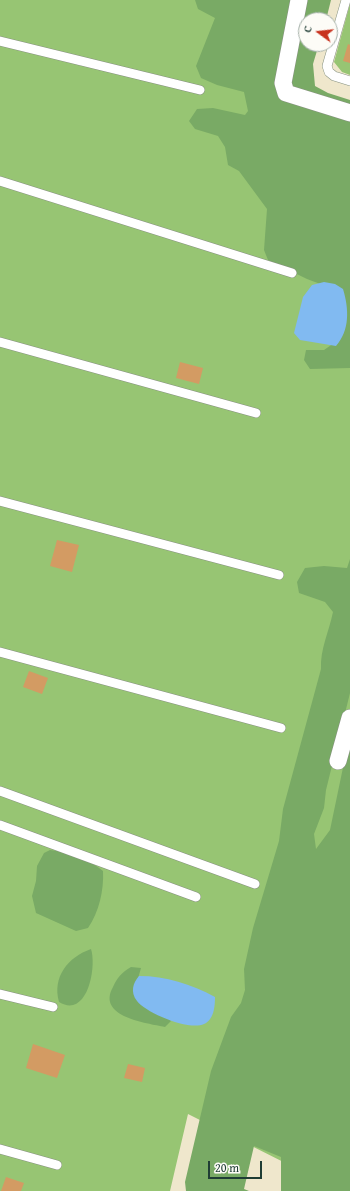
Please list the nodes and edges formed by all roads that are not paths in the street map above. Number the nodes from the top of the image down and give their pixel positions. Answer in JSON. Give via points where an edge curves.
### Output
{"nodes":[{"id":1,"x":299,"y":0,"type":"edge"},
{"id":2,"x":346,"y":0,"type":"edge"},
{"id":3,"x":0,"y":41,"type":"edge"},
{"id":4,"x":350,"y":81,"type":"edge"},
{"id":5,"x":200,"y":90,"type":"dead end"},
{"id":6,"x":350,"y":113,"type":"edge"},
{"id":7,"x":0,"y":181,"type":"edge"},
{"id":8,"x":292,"y":273,"type":"dead end"},
{"id":9,"x":0,"y":342,"type":"edge"},
{"id":10,"x":256,"y":414,"type":"dead end"},
{"id":11,"x":0,"y":501,"type":"edge"},
{"id":12,"x":279,"y":575,"type":"dead end"},
{"id":13,"x":0,"y":652,"type":"edge"},
{"id":14,"x":350,"y":718,"type":"edge"},
{"id":15,"x":281,"y":728,"type":"dead end"},
{"id":16,"x":338,"y":761,"type":"dead end"},
{"id":17,"x":0,"y":791,"type":"edge"},
{"id":18,"x":0,"y":825,"type":"edge"},
{"id":19,"x":255,"y":884,"type":"dead end"},
{"id":20,"x":196,"y":897,"type":"dead end"},
{"id":21,"x":0,"y":994,"type":"edge"},
{"id":22,"x":53,"y":1007,"type":"dead end"},
{"id":23,"x":0,"y":1149,"type":"edge"},
{"id":24,"x":57,"y":1165,"type":"dead end"}],
"edges":[{"from":1,"to":6,"type":"street","via":[[283,83],[286,93]]},
{"from":2,"to":4,"type":"lane","via":[[328,66],[329,72],[334,76]]},
{"from":3,"to":5,"type":"lane"},
{"from":7,"to":8,"type":"lane"},
{"from":9,"to":10,"type":"lane"},
{"from":11,"to":12,"type":"lane"},
{"from":13,"to":15,"type":"lane"},
{"from":14,"to":16,"type":"street"},
{"from":17,"to":19,"type":"lane"},
{"from":18,"to":20,"type":"lane"},
{"from":21,"to":22,"type":"lane"},
{"from":23,"to":24,"type":"lane"}]}
